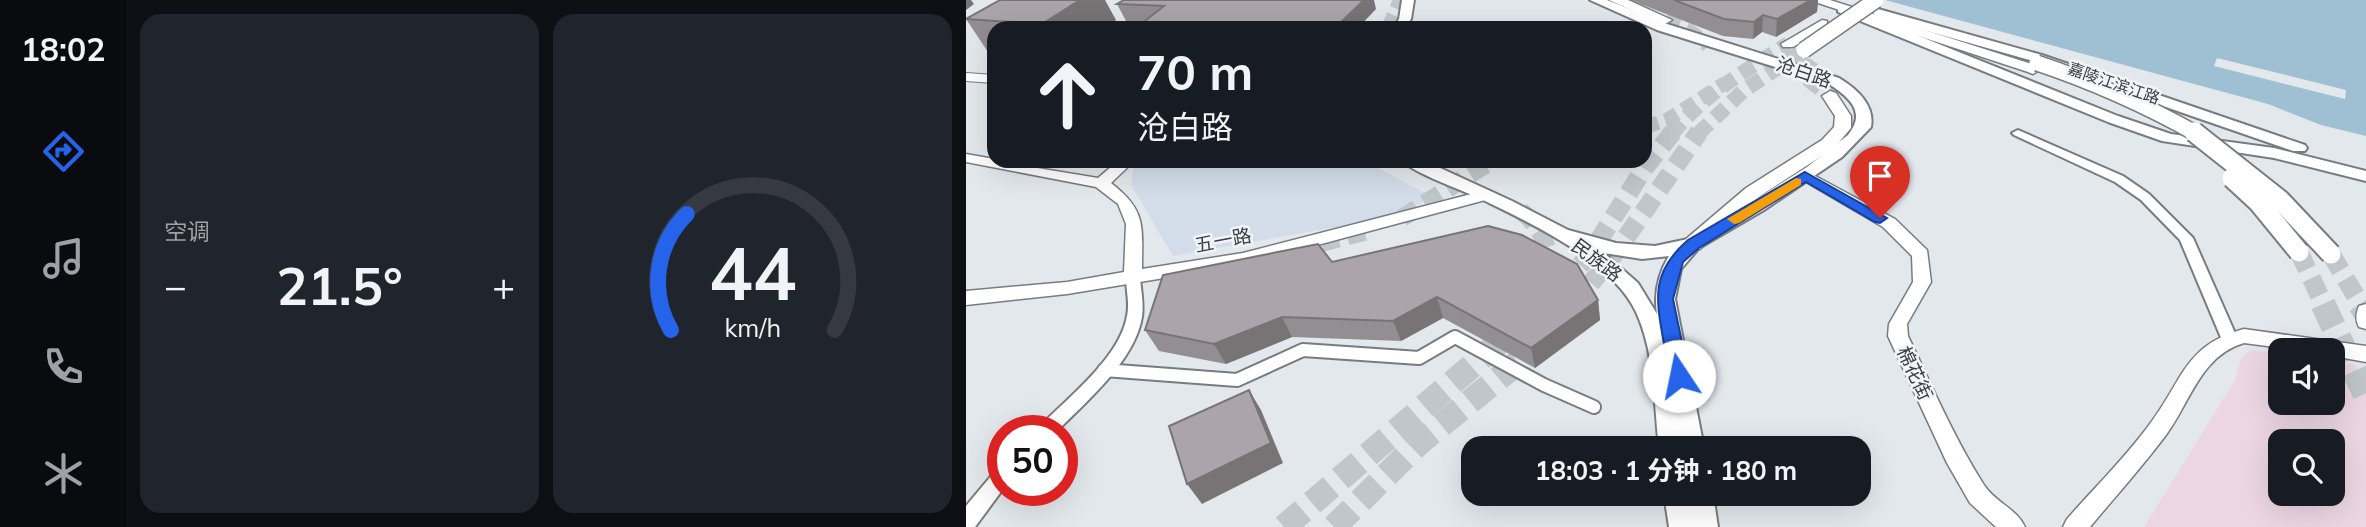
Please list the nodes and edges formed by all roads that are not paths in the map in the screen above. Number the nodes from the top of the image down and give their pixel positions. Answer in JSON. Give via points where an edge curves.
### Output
{"nodes":[{"id":1,"x":1408,"y":0,"type":"edge"},
{"id":2,"x":1596,"y":0,"type":"edge"},
{"id":3,"x":1616,"y":0,"type":"edge"},
{"id":4,"x":1820,"y":3,"type":"edge"},
{"id":5,"x":1864,"y":4,"type":"edge"},
{"id":6,"x":1665,"y":20,"type":"tunnel mouth"},
{"id":7,"x":1404,"y":21,"type":"edge"},
{"id":8,"x":1647,"y":21,"type":"tunnel mouth"},
{"id":9,"x":1652,"y":23,"type":"edge"},
{"id":10,"x":1788,"y":44,"type":"tunnel mouth"},
{"id":11,"x":1808,"y":55,"type":"tunnel mouth"},
{"id":12,"x":966,"y":77,"type":"edge"},
{"id":13,"x":987,"y":78,"type":"edge"},
{"id":14,"x":1830,"y":96,"type":"tunnel mouth"},
{"id":15,"x":2018,"y":133,"type":"dead end"},
{"id":16,"x":2262,"y":135,"type":"junction"},
{"id":17,"x":2274,"y":153,"type":"junction"},
{"id":18,"x":967,"y":158,"type":"edge"},
{"id":19,"x":987,"y":162,"type":"edge"},
{"id":20,"x":1021,"y":168,"type":"edge"},
{"id":21,"x":1119,"y":168,"type":"edge"},
{"id":22,"x":1425,"y":168,"type":"edge"},
{"id":23,"x":2366,"y":171,"type":"edge"},
{"id":24,"x":1805,"y":176,"type":"junction"},
{"id":25,"x":2366,"y":176,"type":"edge"},
{"id":26,"x":1101,"y":183,"type":"junction"},
{"id":27,"x":1483,"y":196,"type":"junction"},
{"id":28,"x":1564,"y":235,"type":"junction"},
{"id":29,"x":1693,"y":244,"type":"junction"},
{"id":30,"x":2299,"y":252,"type":"tunnel mouth"},
{"id":31,"x":2331,"y":254,"type":"tunnel mouth"},
{"id":32,"x":1133,"y":278,"type":"junction"},
{"id":33,"x":966,"y":298,"type":"edge"},
{"id":34,"x":2366,"y":311,"type":"edge"},
{"id":35,"x":2366,"y":323,"type":"edge"},
{"id":36,"x":2230,"y":340,"type":"junction"},
{"id":37,"x":2366,"y":354,"type":"edge"},
{"id":38,"x":1104,"y":370,"type":"junction"},
{"id":39,"x":1594,"y":407,"type":"dead end"},
{"id":40,"x":1061,"y":415,"type":"edge"},
{"id":41,"x":1669,"y":436,"type":"edge"},
{"id":42,"x":1690,"y":436,"type":"edge"},
{"id":43,"x":987,"y":494,"type":"edge"},
{"id":44,"x":1679,"y":506,"type":"edge"},
{"id":45,"x":1702,"y":506,"type":"edge"},
{"id":46,"x":966,"y":525,"type":"edge"},
{"id":47,"x":1682,"y":527,"type":"edge"},
{"id":48,"x":1705,"y":527,"type":"edge"},
{"id":49,"x":2013,"y":527,"type":"edge"},
{"id":50,"x":2075,"y":527,"type":"edge"}],
"edges":[{"from":1,"to":7,"type":"main road"},
{"from":2,"to":8,"type":"main road","name":"沧白路"},
{"from":3,"to":6,"type":"main road"},
{"from":4,"to":5,"type":"main road","name":"嘉陵江滨江路"},
{"from":4,"to":17,"type":"main road","name":"嘉陵江滨江路","bridge":true,"via":[[2168,138]]},
{"from":4,"to":30,"type":"main road","name":"嘉陵江滨江路","bridge":true,"via":[[2081,85],[2148,116],[2192,143],[2227,173],[2259,202]]},
{"from":5,"to":10,"type":"main road"},
{"from":5,"to":11,"type":"main road","bridge":true,"via":[[1840,35]]},
{"from":5,"to":16,"type":"main road","name":"嘉陵江滨江路","via":[[2036,56]]},
{"from":5,"to":31,"type":"main road","name":"嘉陵江滨江路","bridge":true,"via":[[2091,81],[2146,105],[2202,136],[2280,200]]},
{"from":9,"to":24,"type":"main road","name":"沧白路","via":[[1819,75],[1846,88],[1861,108],[1863,128]]},
{"from":12,"to":13,"type":"street"},
{"from":14,"to":29,"type":"main road","via":[[1843,116],[1842,128],[1828,144],[1753,192]]},
{"from":15,"to":36,"type":"street","via":[[2119,179],[2165,217],[2186,238]]},
{"from":16,"to":17,"type":"main road","via":[[2280,148]]},
{"from":16,"to":23,"type":"main road","name":"嘉陵江滨江路"},
{"from":17,"to":25,"type":"main road","name":"嘉陵江滨江路"},
{"from":18,"to":19,"type":"street"},
{"from":20,"to":26,"type":"street"},
{"from":21,"to":26,"type":"street"},
{"from":22,"to":27,"type":"main road","name":"民族路"},
{"from":24,"to":29,"type":"main road","name":"沧白路"},
{"from":24,"to":49,"type":"street","name":"棉花街","via":[[1889,223],[1921,254],[1922,282],[1898,324],[1898,336],[1978,496]]},
{"from":26,"to":32,"type":"street","via":[[1125,202],[1134,224]]},
{"from":27,"to":28,"type":"main road","name":"民族路"},
{"from":27,"to":32,"type":"street","name":"五一路","via":[[1243,259]]},
{"from":28,"to":29,"type":"main road","name":"沧白路","via":[[1627,252],[1666,251]]},
{"from":28,"to":41,"type":"main road","name":"民族路","via":[[1614,269],[1646,310]]},
{"from":29,"to":42,"type":"main road","via":[[1671,269],[1665,299]]},
{"from":32,"to":33,"type":"street","name":"五一路"},
{"from":32,"to":38,"type":"street","via":[[1135,316],[1122,347]]},
{"from":34,"to":35,"type":"street"},
{"from":36,"to":37,"type":"street","via":[[2264,337]]},
{"from":36,"to":50,"type":"street","via":[[2207,355],[2160,427]]},
{"from":38,"to":39,"type":"street","via":[[1237,380],[1304,350],[1419,358],[1455,337]]},
{"from":38,"to":40,"type":"street"},
{"from":43,"to":46,"type":"street"},
{"from":44,"to":47,"type":"main road"},
{"from":45,"to":48,"type":"main road"}]}
